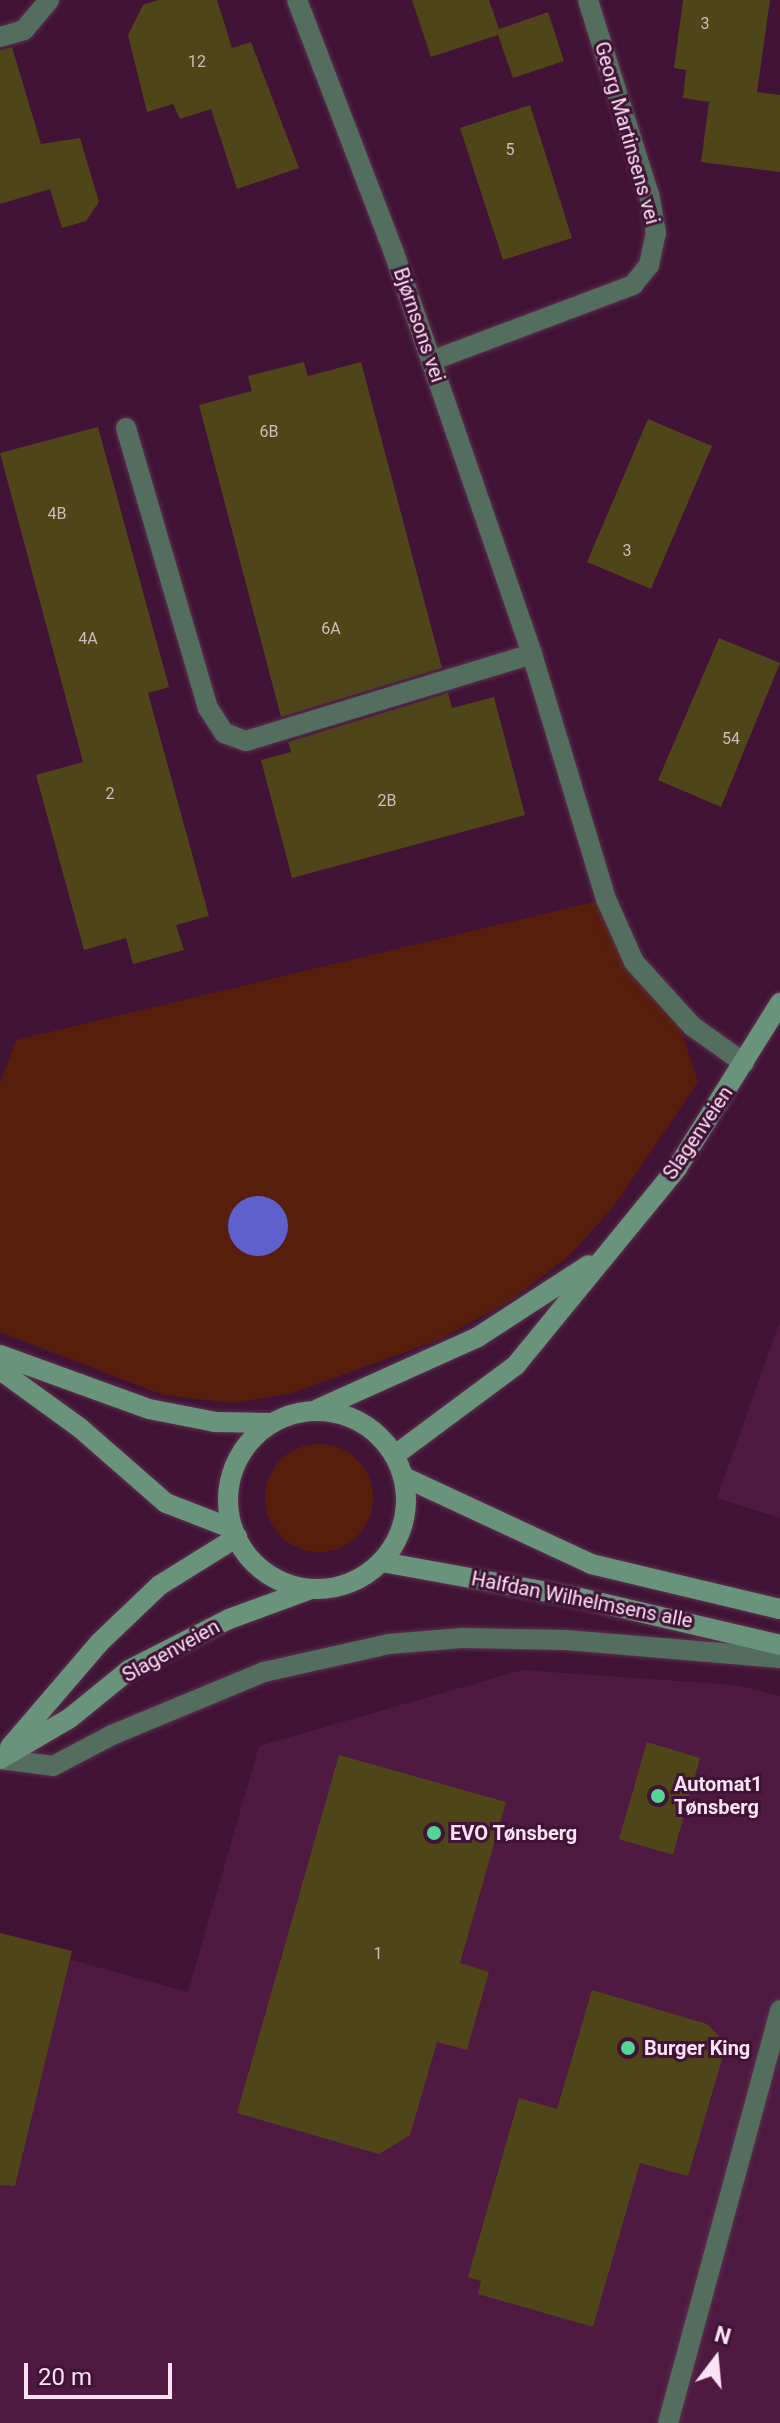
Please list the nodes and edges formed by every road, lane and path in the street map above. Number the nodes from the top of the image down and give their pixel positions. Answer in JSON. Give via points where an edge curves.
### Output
{"nodes":[{"id":1,"x":49,"y":0,"type":"edge"},
{"id":2,"x":297,"y":0,"type":"edge"},
{"id":3,"x":588,"y":0,"type":"edge"},
{"id":4,"x":0,"y":37,"type":"edge"},
{"id":5,"x":431,"y":361,"type":"junction"},
{"id":6,"x":126,"y":428,"type":"dead end"},
{"id":7,"x":532,"y":654,"type":"junction"},
{"id":8,"x":780,"y":1003,"type":"edge"},
{"id":9,"x":744,"y":1063,"type":"junction"},
{"id":10,"x":606,"y":1255,"type":"junction"},
{"id":11,"x":0,"y":1355,"type":"edge"},
{"id":12,"x":0,"y":1370,"type":"edge"},
{"id":13,"x":315,"y":1411,"type":"junction"},
{"id":14,"x":272,"y":1423,"type":"junction"},
{"id":15,"x":395,"y":1455,"type":"junction"},
{"id":16,"x":404,"y":1477,"type":"junction"},
{"id":17,"x":235,"y":1533,"type":"junction"},
{"id":18,"x":382,"y":1562,"type":"junction"},
{"id":19,"x":312,"y":1589,"type":"junction"},
{"id":20,"x":780,"y":1609,"type":"edge"},
{"id":21,"x":780,"y":1645,"type":"edge"},
{"id":22,"x":780,"y":1658,"type":"edge"},
{"id":23,"x":0,"y":1759,"type":"edge"},
{"id":24,"x":780,"y":2010,"type":"edge"},
{"id":25,"x":668,"y":2423,"type":"edge"}],
"edges":[{"from":1,"to":4,"type":"street","via":[[24,30]]},
{"from":2,"to":5,"type":"street","name":"Bjørnsons vei"},
{"from":3,"to":5,"type":"street","name":"Georg Martinsens vei","via":[[649,195],[656,233],[649,265],[633,285]]},
{"from":5,"to":7,"type":"street","name":"Bjørnsons vei"},
{"from":6,"to":7,"type":"street","via":[[208,708],[224,733],[246,741]]},
{"from":7,"to":9,"type":"street","name":"Bjørnsons vei","via":[[606,899],[634,962],[692,1026]]},
{"from":8,"to":9,"type":"main road","name":"Slagenveien"},
{"from":9,"to":10,"type":"main road","name":"Slagenveien","via":[[677,1168]]},
{"from":10,"to":13,"type":"main road","name":"Slagenveien","via":[[478,1337]]},
{"from":10,"to":15,"type":"main road","name":"Slagenveien","via":[[516,1365]]},
{"from":11,"to":14,"type":"main road","via":[[149,1409],[215,1422]]},
{"from":12,"to":17,"type":"main road","via":[[80,1428],[166,1503]]},
{"from":13,"to":14,"type":"main road"},
{"from":13,"to":15,"type":"main road","via":[[361,1422]]},
{"from":14,"to":17,"type":"main road","via":[[237,1461],[228,1495]]},
{"from":15,"to":16,"type":"main road"},
{"from":16,"to":18,"type":"main road","via":[[407,1507],[399,1537]]},
{"from":16,"to":20,"type":"main road","name":"Halfdan Wilhelmsens alle","via":[[591,1564]]},
{"from":17,"to":19,"type":"main road","via":[[263,1571]]},
{"from":17,"to":23,"type":"main road","via":[[193,1560],[99,1643]]},
{"from":18,"to":19,"type":"main road","via":[[350,1583]]},
{"from":18,"to":21,"type":"main road","name":"Halfdan Wilhelmsens alle","via":[[594,1601]]},
{"from":19,"to":23,"type":"main road","name":"Slagenveien","via":[[229,1619],[129,1670],[70,1718]]},
{"from":22,"to":23,"type":"street","via":[[566,1640],[462,1638],[389,1644],[264,1672],[53,1766]]},
{"from":24,"to":25,"type":"street"}]}
